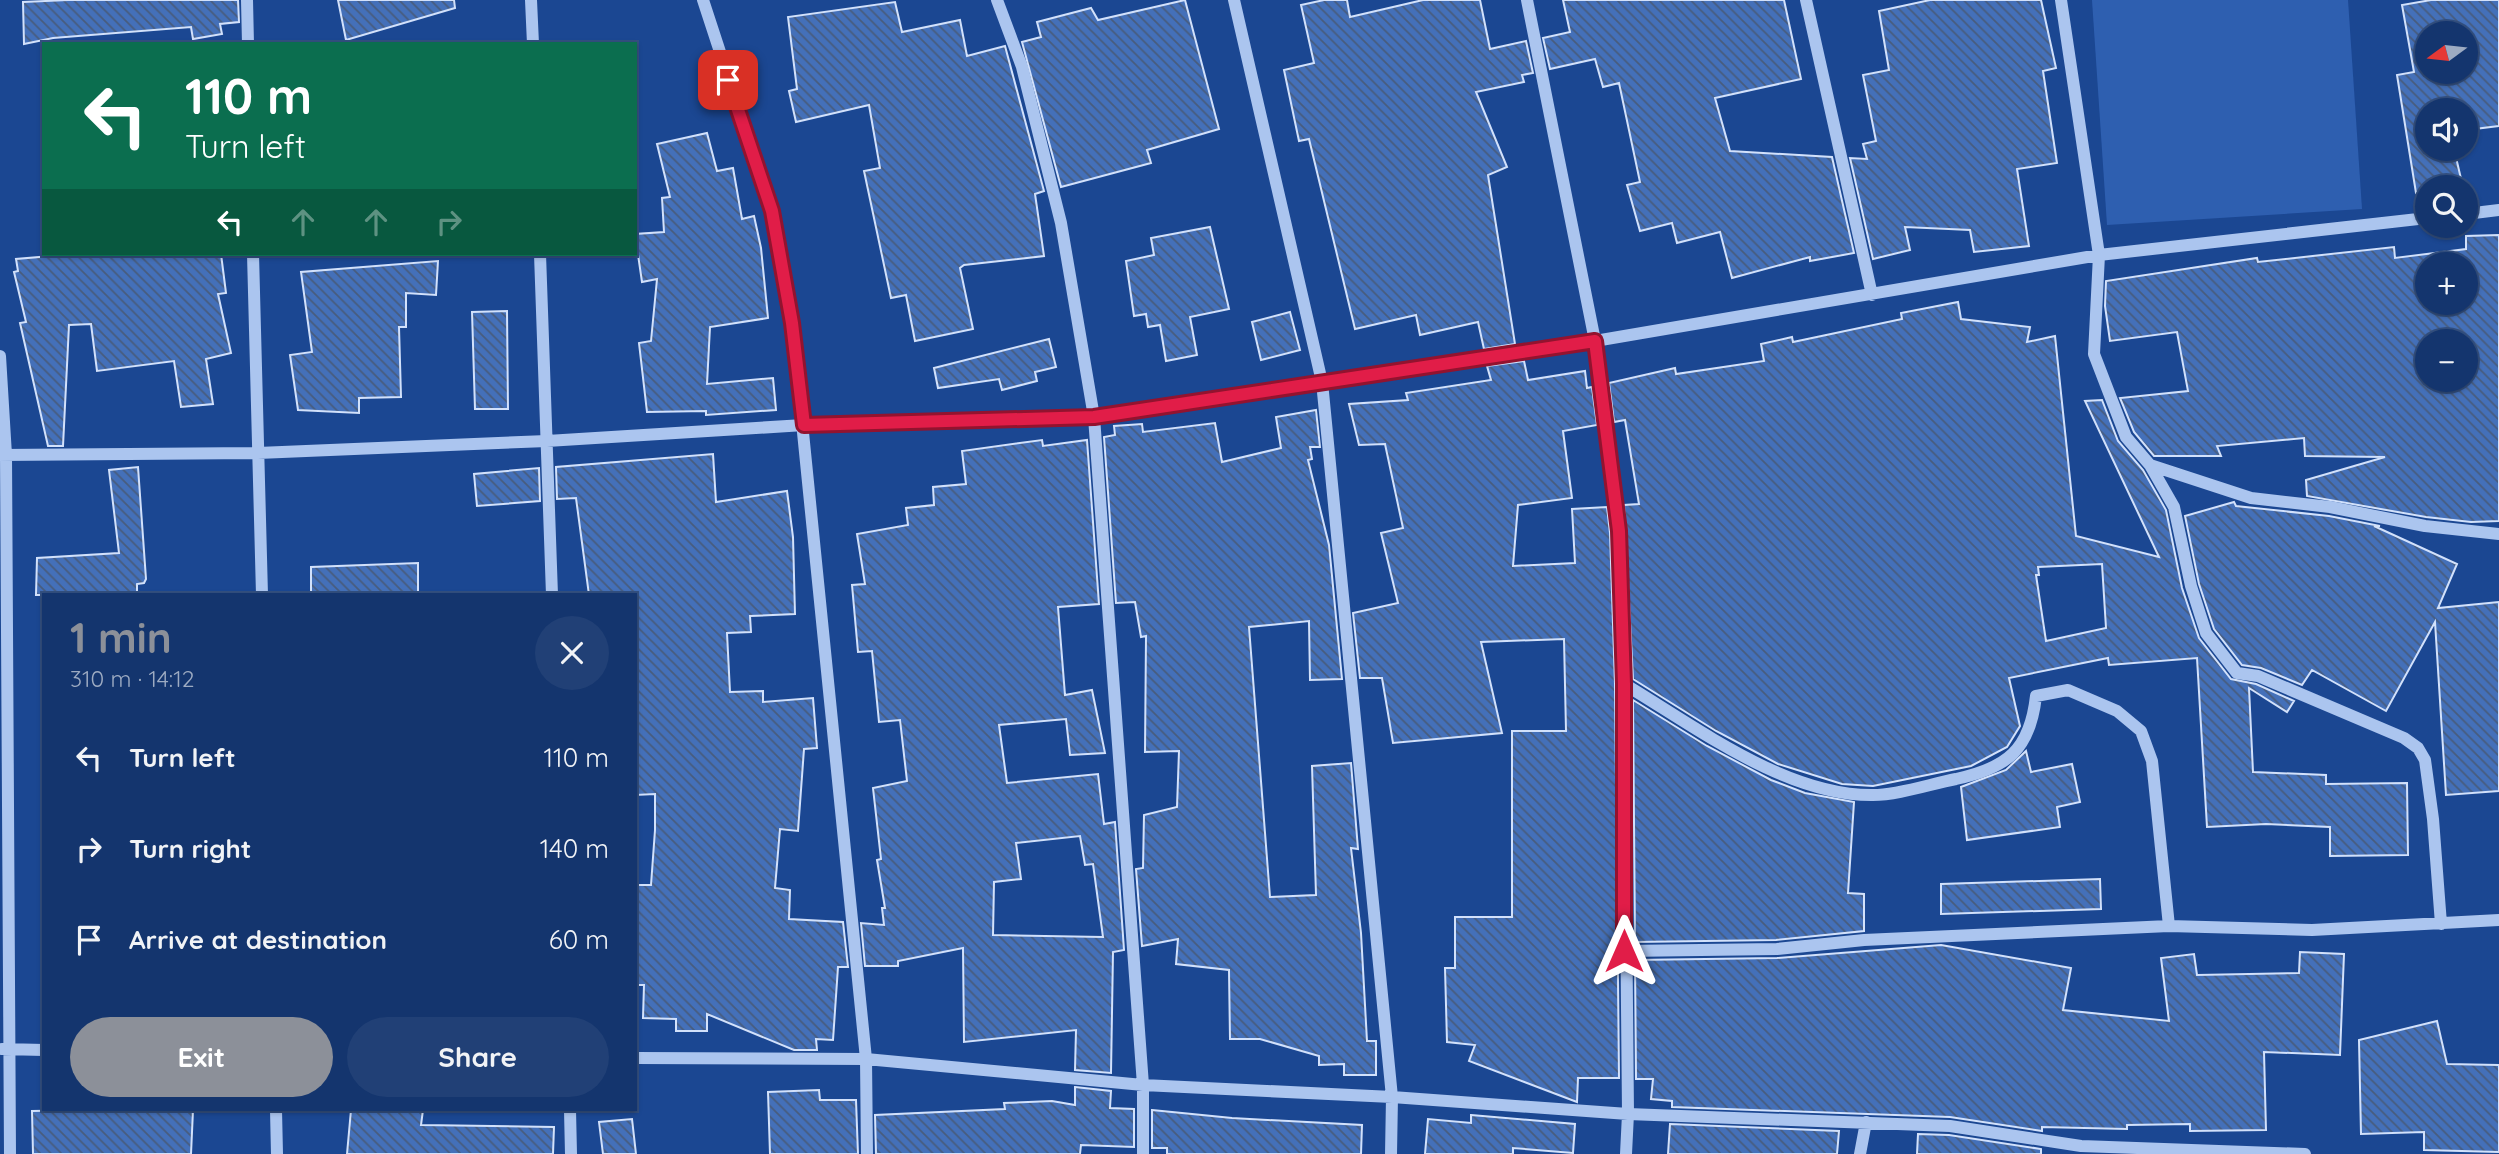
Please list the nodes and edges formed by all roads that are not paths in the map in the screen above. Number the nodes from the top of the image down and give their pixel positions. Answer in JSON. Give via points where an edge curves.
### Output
{"nodes":[{"id":1,"x":247,"y":0,"type":"edge"},
{"id":2,"x":531,"y":0,"type":"edge"},
{"id":3,"x":703,"y":0,"type":"edge"},
{"id":4,"x":997,"y":0,"type":"edge"},
{"id":5,"x":1234,"y":0,"type":"edge"},
{"id":6,"x":1527,"y":0,"type":"edge"},
{"id":7,"x":1807,"y":0,"type":"edge"},
{"id":8,"x":2061,"y":0,"type":"edge"},
{"id":9,"x":248,"y":42,"type":"edge"},
{"id":10,"x":533,"y":42,"type":"edge"},
{"id":11,"x":2499,"y":210,"type":"edge"},
{"id":12,"x":2478,"y":213,"type":"edge"},
{"id":13,"x":2415,"y":219,"type":"edge"},
{"id":14,"x":2099,"y":255,"type":"junction"},
{"id":15,"x":253,"y":256,"type":"edge"},
{"id":16,"x":540,"y":256,"type":"edge"},
{"id":17,"x":1871,"y":295,"type":"junction"},
{"id":18,"x":1595,"y":341,"type":"junction"},
{"id":19,"x":0,"y":356,"type":"edge"},
{"id":20,"x":1322,"y":382,"type":"junction"},
{"id":21,"x":1094,"y":417,"type":"junction"},
{"id":22,"x":804,"y":425,"type":"junction"},
{"id":23,"x":547,"y":441,"type":"junction"},
{"id":24,"x":258,"y":453,"type":"junction"},
{"id":25,"x":3,"y":455,"type":"edge"},
{"id":26,"x":2150,"y":465,"type":"junction"},
{"id":27,"x":2499,"y":534,"type":"edge"},
{"id":28,"x":262,"y":593,"type":"edge"},
{"id":29,"x":552,"y":593,"type":"edge"},
{"id":30,"x":1624,"y":684,"type":"junction"},
{"id":31,"x":2499,"y":920,"type":"edge"},
{"id":32,"x":2441,"y":924,"type":"junction"},
{"id":33,"x":2169,"y":926,"type":"junction"},
{"id":34,"x":1624,"y":951,"type":"junction"},
{"id":35,"x":4,"y":1049,"type":"edge"},
{"id":36,"x":42,"y":1050,"type":"edge"},
{"id":37,"x":637,"y":1058,"type":"edge"},
{"id":38,"x":866,"y":1059,"type":"junction"},
{"id":39,"x":1143,"y":1086,"type":"junction"},
{"id":40,"x":1392,"y":1097,"type":"junction"},
{"id":41,"x":275,"y":1111,"type":"edge"},
{"id":42,"x":570,"y":1111,"type":"edge"},
{"id":43,"x":1628,"y":1114,"type":"junction"},
{"id":44,"x":1866,"y":1122,"type":"junction"},
{"id":45,"x":2080,"y":1150,"type":"edge"},
{"id":46,"x":10,"y":1154,"type":"edge"},
{"id":47,"x":277,"y":1154,"type":"edge"},
{"id":48,"x":571,"y":1154,"type":"edge"},
{"id":49,"x":867,"y":1154,"type":"edge"},
{"id":50,"x":1143,"y":1154,"type":"edge"},
{"id":51,"x":1391,"y":1154,"type":"edge"},
{"id":52,"x":1626,"y":1154,"type":"edge"},
{"id":53,"x":1860,"y":1154,"type":"edge"},
{"id":54,"x":2305,"y":1154,"type":"edge"}],
"edges":[{"from":1,"to":9,"type":"street"},
{"from":2,"to":10,"type":"street"},
{"from":3,"to":22,"type":"street","via":[[772,211]]},
{"from":4,"to":21,"type":"street","via":[[1022,67],[1061,223]]},
{"from":5,"to":20,"type":"street"},
{"from":6,"to":18,"type":"street"},
{"from":7,"to":17,"type":"street"},
{"from":8,"to":14,"type":"street"},
{"from":11,"to":12,"type":"street"},
{"from":13,"to":14,"type":"street"},
{"from":14,"to":17,"type":"street"},
{"from":14,"to":26,"type":"street","via":[[2094,354],[2126,437]]},
{"from":15,"to":24,"type":"street"},
{"from":16,"to":23,"type":"street"},
{"from":17,"to":18,"type":"street"},
{"from":18,"to":20,"type":"street"},
{"from":18,"to":30,"type":"street","via":[[1619,531]]},
{"from":19,"to":25,"type":"street"},
{"from":20,"to":21,"type":"street"},
{"from":20,"to":40,"type":"street"},
{"from":21,"to":22,"type":"street"},
{"from":21,"to":39,"type":"street"},
{"from":22,"to":23,"type":"street"},
{"from":22,"to":38,"type":"street"},
{"from":23,"to":24,"type":"street"},
{"from":23,"to":29,"type":"street"},
{"from":24,"to":25,"type":"street"},
{"from":24,"to":28,"type":"street"},
{"from":25,"to":35,"type":"street"},
{"from":26,"to":27,"type":"street","via":[[2251,498]]},
{"from":26,"to":32,"type":"street","via":[[2174,507],[2206,633],[2237,673],[2258,676],[2418,748],[2425,760],[2433,819]]},
{"from":30,"to":33,"type":"street","via":[[1775,774],[1873,796],[1962,778],[2004,764],[2033,722],[2036,696],[2068,690],[2117,712],[2141,731],[2152,761]]},
{"from":30,"to":34,"type":"street"},
{"from":31,"to":32,"type":"street"},
{"from":32,"to":33,"type":"street","via":[[2312,930]]},
{"from":33,"to":34,"type":"street","via":[[1864,940],[1777,949]]},
{"from":34,"to":43,"type":"street"},
{"from":35,"to":36,"type":"street"},
{"from":35,"to":46,"type":"street"},
{"from":37,"to":38,"type":"street"},
{"from":38,"to":39,"type":"street"},
{"from":38,"to":49,"type":"street"},
{"from":39,"to":40,"type":"street"},
{"from":39,"to":50,"type":"street"},
{"from":40,"to":43,"type":"street"},
{"from":40,"to":51,"type":"street"},
{"from":41,"to":47,"type":"street"},
{"from":42,"to":48,"type":"street"},
{"from":43,"to":44,"type":"street"},
{"from":43,"to":52,"type":"street"},
{"from":44,"to":45,"type":"street","via":[[1950,1126]]},
{"from":44,"to":53,"type":"street"},
{"from":45,"to":54,"type":"street"}]}
